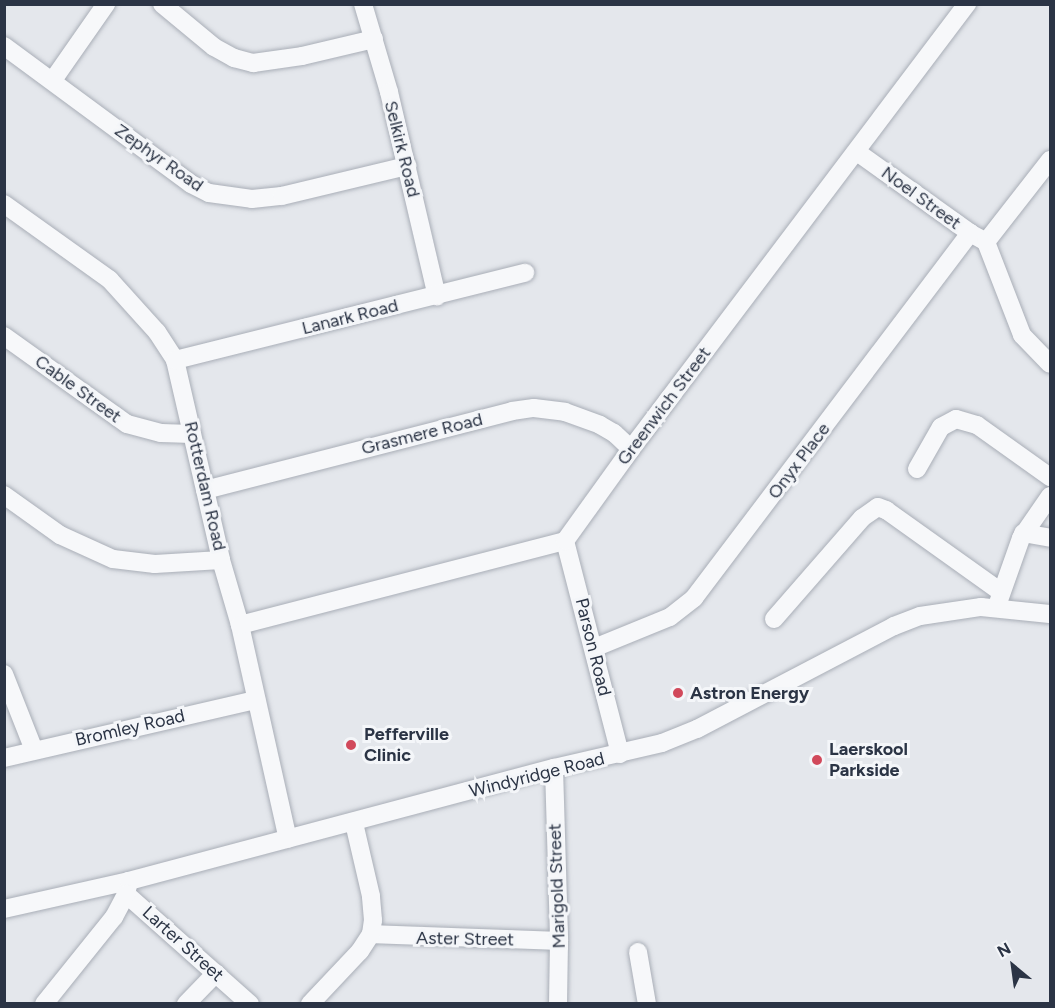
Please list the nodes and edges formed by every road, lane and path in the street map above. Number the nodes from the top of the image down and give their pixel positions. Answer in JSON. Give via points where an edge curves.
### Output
{"nodes":[{"id":1,"x":106,"y":4,"type":"edge"},
{"id":2,"x":162,"y":4,"type":"edge"},
{"id":3,"x":363,"y":4,"type":"edge"},
{"id":4,"x":967,"y":4,"type":"edge"},
{"id":5,"x":374,"y":39,"type":"junction"},
{"id":6,"x":4,"y":46,"type":"edge"},
{"id":7,"x":53,"y":80,"type":"junction"},
{"id":8,"x":857,"y":152,"type":"junction"},
{"id":9,"x":1050,"y":160,"type":"edge"},
{"id":10,"x":407,"y":166,"type":"junction"},
{"id":11,"x":4,"y":204,"type":"edge"},
{"id":12,"x":978,"y":238,"type":"junction"},
{"id":13,"x":525,"y":273,"type":"dead end"},
{"id":14,"x":437,"y":296,"type":"junction"},
{"id":15,"x":4,"y":336,"type":"edge"},
{"id":16,"x":175,"y":360,"type":"junction"},
{"id":17,"x":1050,"y":364,"type":"edge"},
{"id":18,"x":192,"y":434,"type":"junction"},
{"id":19,"x":631,"y":449,"type":"junction"},
{"id":20,"x":917,"y":469,"type":"dead end"},
{"id":21,"x":1050,"y":477,"type":"edge"},
{"id":22,"x":205,"y":490,"type":"junction"},
{"id":23,"x":4,"y":495,"type":"edge"},
{"id":24,"x":1050,"y":496,"type":"edge"},
{"id":25,"x":1023,"y":533,"type":"junction"},
{"id":26,"x":1050,"y":538,"type":"edge"},
{"id":27,"x":565,"y":541,"type":"junction"},
{"id":28,"x":221,"y":560,"type":"junction"},
{"id":29,"x":999,"y":600,"type":"junction"},
{"id":30,"x":1050,"y":614,"type":"edge"},
{"id":31,"x":774,"y":619,"type":"dead end"},
{"id":32,"x":240,"y":625,"type":"junction"},
{"id":33,"x":594,"y":648,"type":"junction"},
{"id":34,"x":4,"y":674,"type":"edge"},
{"id":35,"x":256,"y":700,"type":"junction"},
{"id":36,"x":34,"y":750,"type":"junction"},
{"id":37,"x":620,"y":754,"type":"junction"},
{"id":38,"x":4,"y":758,"type":"edge"},
{"id":39,"x":554,"y":768,"type":"junction"},
{"id":40,"x":354,"y":823,"type":"junction"},
{"id":41,"x":288,"y":839,"type":"junction"},
{"id":42,"x":127,"y":887,"type":"junction"},
{"id":43,"x":4,"y":909,"type":"edge"},
{"id":44,"x":371,"y":934,"type":"junction"},
{"id":45,"x":560,"y":941,"type":"junction"},
{"id":46,"x":638,"y":952,"type":"dead end"},
{"id":47,"x":216,"y":973,"type":"junction"},
{"id":48,"x":44,"y":1004,"type":"edge"},
{"id":49,"x":186,"y":1004,"type":"edge"},
{"id":50,"x":250,"y":1004,"type":"edge"},
{"id":51,"x":310,"y":1004,"type":"edge"},
{"id":52,"x":558,"y":1004,"type":"edge"},
{"id":53,"x":647,"y":1004,"type":"edge"}],
"edges":[{"from":1,"to":7,"type":"street"},
{"from":2,"to":5,"type":"street","via":[[214,47],[253,63]]},
{"from":3,"to":5,"type":"street","name":"Selkirk Road"},
{"from":4,"to":8,"type":"street","name":"Greenwich Street"},
{"from":5,"to":10,"type":"street","name":"Selkirk Road"},
{"from":6,"to":7,"type":"street","name":"Zephyr Road"},
{"from":7,"to":10,"type":"street","name":"Zephyr Road","via":[[191,184],[219,195],[252,199],[282,196]]},
{"from":8,"to":12,"type":"street","name":"Noel Street"},
{"from":8,"to":19,"type":"street","name":"Greenwich Street"},
{"from":9,"to":12,"type":"street","name":"Onyx Place"},
{"from":10,"to":14,"type":"street","name":"Selkirk Road"},
{"from":11,"to":16,"type":"street","name":"Rotterdam Road","via":[[110,280],[151,324]]},
{"from":12,"to":17,"type":"street","via":[[1022,335]]},
{"from":12,"to":33,"type":"street","name":"Onyx Place","via":[[694,598],[670,617]]},
{"from":13,"to":14,"type":"street","name":"Lanark Road"},
{"from":14,"to":16,"type":"street","name":"Lanark Road"},
{"from":15,"to":18,"type":"street","name":"Cable Street","via":[[127,424],[161,433]]},
{"from":16,"to":18,"type":"street","name":"Rotterdam Road"},
{"from":18,"to":22,"type":"street","name":"Rotterdam Road"},
{"from":19,"to":22,"type":"street","name":"Grasmere Road","via":[[600,425],[565,412],[534,408]]},
{"from":19,"to":27,"type":"street","name":"Greenwich Street"},
{"from":20,"to":21,"type":"street","via":[[940,427],[956,419],[977,425]]},
{"from":22,"to":28,"type":"street","name":"Rotterdam Road"},
{"from":23,"to":28,"type":"street","via":[[60,535],[113,559],[155,564]]},
{"from":24,"to":25,"type":"street"},
{"from":25,"to":26,"type":"street"},
{"from":25,"to":29,"type":"street"},
{"from":27,"to":32,"type":"street"},
{"from":27,"to":33,"type":"street","name":"Parson Road"},
{"from":28,"to":32,"type":"street","name":"Rotterdam Road"},
{"from":29,"to":30,"type":"street","name":"Windyridge Road"},
{"from":29,"to":31,"type":"street","via":[[878,507],[862,518]]},
{"from":29,"to":37,"type":"street","name":"Windyridge Road","via":[[938,612],[894,626],[691,732]]},
{"from":32,"to":35,"type":"street","name":"Rotterdam Road"},
{"from":33,"to":37,"type":"street","name":"Parson Road"},
{"from":34,"to":36,"type":"street"},
{"from":35,"to":36,"type":"street","name":"Bromley Road"},
{"from":35,"to":41,"type":"street","name":"Rotterdam Road"},
{"from":36,"to":38,"type":"street","name":"Bromley Road"},
{"from":37,"to":39,"type":"street","name":"Windyridge Road"},
{"from":39,"to":40,"type":"street","name":"Windyridge Road"},
{"from":39,"to":45,"type":"street","name":"Marigold Street"},
{"from":40,"to":41,"type":"street","name":"Windyridge Road"},
{"from":40,"to":44,"type":"street","via":[[373,910]]},
{"from":41,"to":42,"type":"street","name":"Windyridge Road"},
{"from":42,"to":43,"type":"street","name":"Windyridge Road"},
{"from":42,"to":47,"type":"street","name":"Larter Street"},
{"from":42,"to":48,"type":"street","via":[[114,917]]},
{"from":44,"to":45,"type":"street","name":"Aster Street"},
{"from":44,"to":51,"type":"street"},
{"from":45,"to":52,"type":"street","name":"Marigold Street"},
{"from":46,"to":53,"type":"street"},
{"from":47,"to":49,"type":"street"},
{"from":47,"to":50,"type":"street","name":"Larter Street"}]}
